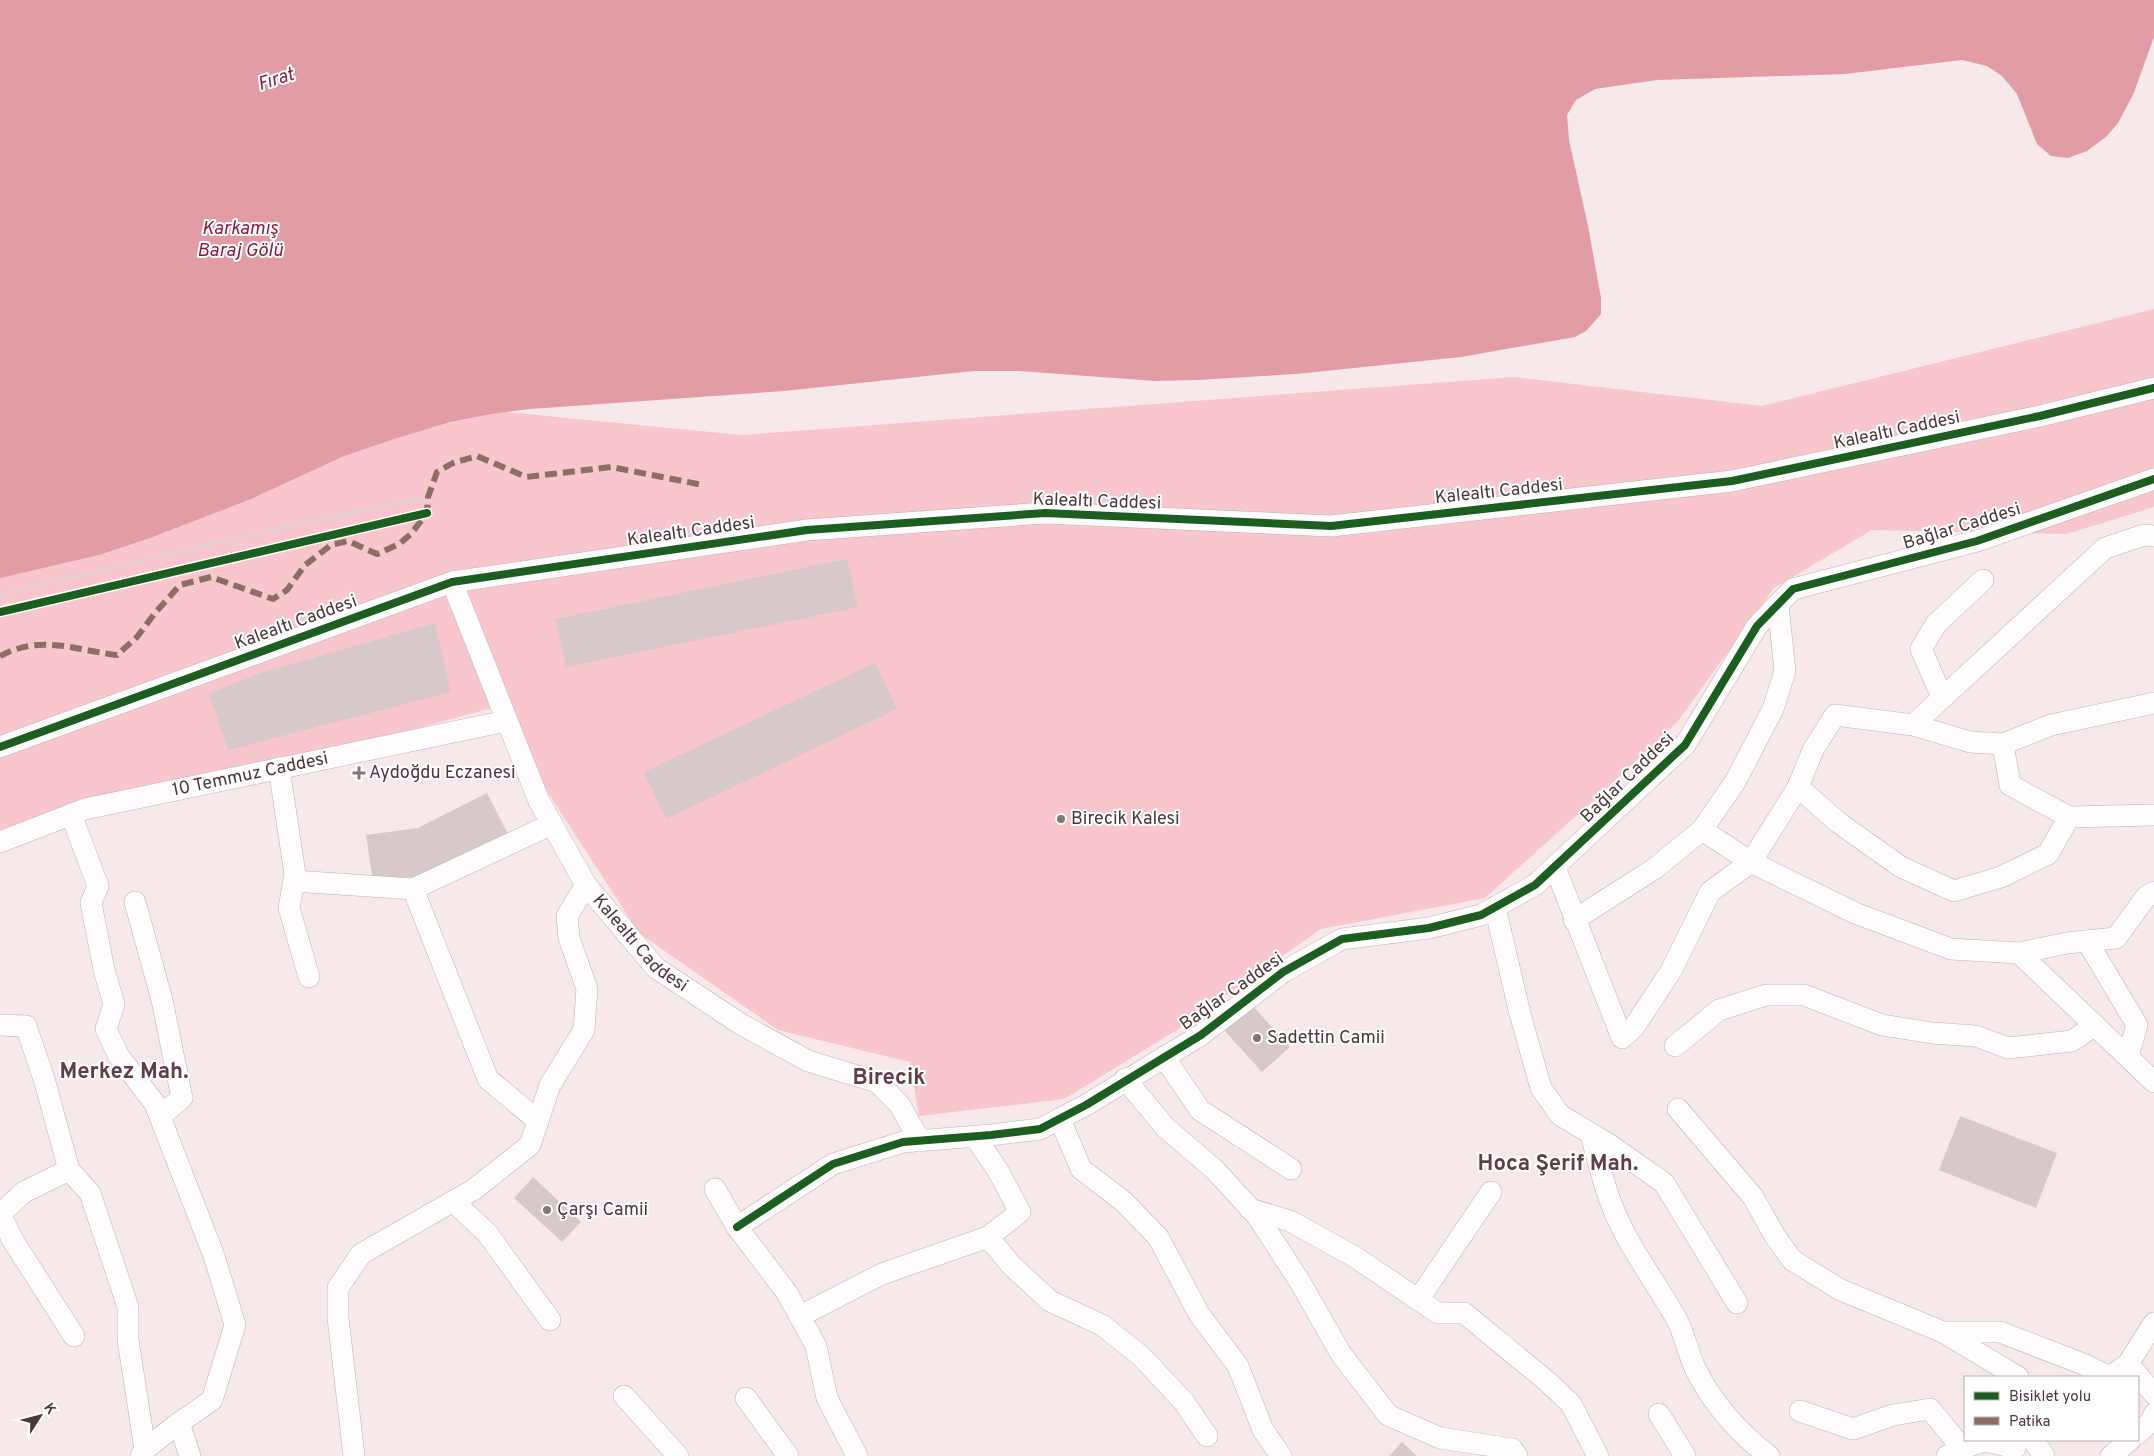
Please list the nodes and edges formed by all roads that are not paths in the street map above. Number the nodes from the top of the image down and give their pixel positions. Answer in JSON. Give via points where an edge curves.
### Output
{"nodes":[{"id":1,"x":2154,"y":388,"type":"edge"},
{"id":2,"x":2154,"y":479,"type":"edge"},
{"id":3,"x":2154,"y":536,"type":"edge"},
{"id":4,"x":1983,"y":580,"type":"dead end"},
{"id":5,"x":452,"y":582,"type":"junction"},
{"id":6,"x":1778,"y":605,"type":"junction"},
{"id":7,"x":1942,"y":697,"type":"junction"},
{"id":8,"x":2154,"y":703,"type":"edge"},
{"id":9,"x":506,"y":721,"type":"junction"},
{"id":10,"x":1913,"y":725,"type":"junction"},
{"id":11,"x":2003,"y":744,"type":"junction"},
{"id":12,"x":0,"y":747,"type":"edge"},
{"id":13,"x":279,"y":768,"type":"junction"},
{"id":14,"x":1798,"y":787,"type":"junction"},
{"id":15,"x":71,"y":814,"type":"junction"},
{"id":16,"x":2154,"y":815,"type":"edge"},
{"id":17,"x":2069,"y":817,"type":"junction"},
{"id":18,"x":552,"y":824,"type":"junction"},
{"id":19,"x":1702,"y":830,"type":"junction"},
{"id":20,"x":0,"y":842,"type":"edge"},
{"id":21,"x":1751,"y":862,"type":"junction"},
{"id":22,"x":1555,"y":867,"type":"junction"},
{"id":23,"x":294,"y":881,"type":"junction"},
{"id":24,"x":586,"y":885,"type":"junction"},
{"id":25,"x":413,"y":889,"type":"junction"},
{"id":26,"x":2154,"y":892,"type":"edge"},
{"id":27,"x":135,"y":902,"type":"dead end"},
{"id":28,"x":1495,"y":907,"type":"junction"},
{"id":29,"x":1574,"y":920,"type":"junction"},
{"id":30,"x":2087,"y":941,"type":"junction"},
{"id":31,"x":2019,"y":953,"type":"junction"},
{"id":32,"x":309,"y":977,"type":"dead end"},
{"id":33,"x":2095,"y":1024,"type":"junction"},
{"id":34,"x":0,"y":1025,"type":"edge"},
{"id":35,"x":2144,"y":1035,"type":"edge"},
{"id":36,"x":1674,"y":1046,"type":"dead end"},
{"id":37,"x":2128,"y":1056,"type":"junction"},
{"id":38,"x":1164,"y":1057,"type":"junction"},
{"id":39,"x":1125,"y":1079,"type":"junction"},
{"id":40,"x":2154,"y":1082,"type":"edge"},
{"id":41,"x":1678,"y":1109,"type":"dead end"},
{"id":42,"x":160,"y":1116,"type":"junction"},
{"id":43,"x":1060,"y":1119,"type":"junction"},
{"id":44,"x":538,"y":1122,"type":"junction"},
{"id":45,"x":1591,"y":1134,"type":"junction"},
{"id":46,"x":975,"y":1137,"type":"junction"},
{"id":47,"x":920,"y":1141,"type":"junction"},
{"id":48,"x":1291,"y":1169,"type":"dead end"},
{"id":49,"x":69,"y":1170,"type":"junction"},
{"id":50,"x":715,"y":1189,"type":"dead end"},
{"id":51,"x":1491,"y":1192,"type":"dead end"},
{"id":52,"x":453,"y":1201,"type":"junction"},
{"id":53,"x":1250,"y":1209,"type":"junction"},
{"id":54,"x":0,"y":1214,"type":"edge"},
{"id":55,"x":737,"y":1226,"type":"junction"},
{"id":56,"x":988,"y":1237,"type":"junction"},
{"id":57,"x":1418,"y":1300,"type":"junction"},
{"id":58,"x":1737,"y":1303,"type":"dead end"},
{"id":59,"x":800,"y":1316,"type":"junction"},
{"id":60,"x":550,"y":1320,"type":"dead end"},
{"id":61,"x":2154,"y":1323,"type":"edge"},
{"id":62,"x":1943,"y":1332,"type":"junction"},
{"id":63,"x":74,"y":1336,"type":"dead end"},
{"id":64,"x":2128,"y":1364,"type":"junction"},
{"id":65,"x":2016,"y":1376,"type":"edge"},
{"id":66,"x":2108,"y":1376,"type":"edge"},
{"id":67,"x":2111,"y":1376,"type":"edge"},
{"id":68,"x":2138,"y":1376,"type":"edge"},
{"id":69,"x":2139,"y":1377,"type":"edge"},
{"id":70,"x":2154,"y":1394,"type":"edge"},
{"id":71,"x":624,"y":1396,"type":"dead end"},
{"id":72,"x":746,"y":1398,"type":"dead end"},
{"id":73,"x":1800,"y":1411,"type":"dead end"},
{"id":74,"x":1659,"y":1414,"type":"dead end"},
{"id":75,"x":2154,"y":1414,"type":"edge"},
{"id":76,"x":178,"y":1423,"type":"junction"},
{"id":77,"x":2139,"y":1432,"type":"edge"},
{"id":78,"x":1207,"y":1436,"type":"dead end"},
{"id":79,"x":2129,"y":1441,"type":"edge"},
{"id":80,"x":2020,"y":1446,"type":"edge"},
{"id":81,"x":143,"y":1452,"type":"edge"},
{"id":82,"x":1954,"y":1452,"type":"edge"},
{"id":83,"x":190,"y":1456,"type":"edge"},
{"id":84,"x":354,"y":1456,"type":"edge"},
{"id":85,"x":678,"y":1456,"type":"edge"},
{"id":86,"x":788,"y":1456,"type":"edge"},
{"id":87,"x":857,"y":1456,"type":"edge"},
{"id":88,"x":1282,"y":1456,"type":"edge"},
{"id":89,"x":1517,"y":1456,"type":"edge"},
{"id":90,"x":1598,"y":1456,"type":"edge"},
{"id":91,"x":1685,"y":1456,"type":"edge"},
{"id":92,"x":1770,"y":1456,"type":"edge"},
{"id":93,"x":2044,"y":1456,"type":"edge"},
{"id":94,"x":2110,"y":1456,"type":"edge"}],
"edges":[{"from":1,"to":5,"type":"street","name":"Kalealtı Caddesi","via":[[2040,416],[1732,481],[1331,526],[1045,513],[807,530]]},
{"from":2,"to":6,"type":"street","name":"Bağlar Caddesi","via":[[1977,540],[1793,590]]},
{"from":3,"to":7,"type":"street","via":[[2144,535],[2105,548]]},
{"from":4,"to":7,"type":"street","via":[[1936,624],[1922,649]]},
{"from":5,"to":9,"type":"street","name":"Kalealtı Caddesi"},
{"from":5,"to":12,"type":"street","name":"Kalealtı Caddesi"},
{"from":6,"to":19,"type":"street","via":[[1785,671],[1773,710],[1735,782]]},
{"from":6,"to":22,"type":"street","name":"Bağlar Caddesi","via":[[1757,626],[1685,746]]},
{"from":7,"to":10,"type":"street"},
{"from":8,"to":11,"type":"street","via":[[2051,725]]},
{"from":9,"to":13,"type":"street","name":"10 Temmuz Caddesi"},
{"from":9,"to":18,"type":"street","name":"Kalealtı Caddesi"},
{"from":10,"to":11,"type":"street","via":[[1970,742]]},
{"from":10,"to":14,"type":"street","via":[[1835,715],[1813,750]]},
{"from":11,"to":17,"type":"street","via":[[2010,785]]},
{"from":13,"to":15,"type":"street","name":"10 Temmuz Caddesi","via":[[85,808]]},
{"from":13,"to":23,"type":"street"},
{"from":14,"to":17,"type":"street","via":[[1839,823],[1901,867],[1954,891],[2001,877],[2048,854]]},
{"from":14,"to":21,"type":"street"},
{"from":15,"to":20,"type":"street","name":"10 Temmuz Caddesi"},
{"from":15,"to":42,"type":"street","via":[[98,886],[91,903],[114,1004],[106,1029],[118,1055],[155,1104]]},
{"from":16,"to":17,"type":"street"},
{"from":18,"to":24,"type":"street","name":"Kalealtı Caddesi"},
{"from":18,"to":25,"type":"street"},
{"from":19,"to":21,"type":"street"},
{"from":19,"to":29,"type":"street","via":[[1654,869]]},
{"from":21,"to":29,"type":"street","via":[[1710,892],[1671,971],[1634,1027],[1622,1038]]},
{"from":21,"to":31,"type":"street","via":[[1855,913],[1950,949]]},
{"from":22,"to":28,"type":"street","name":"Bağlar Caddesi","via":[[1536,885]]},
{"from":22,"to":29,"type":"street"},
{"from":23,"to":25,"type":"street"},
{"from":23,"to":32,"type":"street","via":[[289,908]]},
{"from":24,"to":44,"type":"street","via":[[567,916],[569,938],[587,989],[584,1030],[550,1085]]},
{"from":24,"to":47,"type":"street","name":"Kalealtı Caddesi","via":[[656,968],[739,1023],[808,1061],[877,1082],[899,1104]]},
{"from":25,"to":44,"type":"street","via":[[488,1079]]},
{"from":26,"to":30,"type":"street","via":[[2146,897],[2116,938]]},
{"from":27,"to":42,"type":"street","via":[[162,1000],[182,1098]]},
{"from":28,"to":38,"type":"street","name":"Bağlar Caddesi","via":[[1481,915],[1429,928],[1342,939],[1283,972],[1201,1035]]},
{"from":28,"to":45,"type":"street","via":[[1541,1088],[1560,1115]]},
{"from":30,"to":31,"type":"street"},
{"from":30,"to":35,"type":"street"},
{"from":31,"to":33,"type":"street"},
{"from":33,"to":36,"type":"street","via":[[2072,1041],[2008,1048],[1976,1036],[1882,1025],[1804,995],[1766,995],[1719,1010]]},
{"from":33,"to":37,"type":"street"},
{"from":34,"to":49,"type":"street","via":[[26,1026]]},
{"from":35,"to":37,"type":"street"},
{"from":37,"to":40,"type":"street"},
{"from":38,"to":39,"type":"street","name":"Bağlar Caddesi"},
{"from":38,"to":48,"type":"street","via":[[1200,1110]]},
{"from":39,"to":43,"type":"street","name":"Bağlar Caddesi"},
{"from":39,"to":53,"type":"street","via":[[1166,1128],[1215,1170]]},
{"from":41,"to":62,"type":"street","via":[[1753,1196],[1792,1260],[1841,1290]]},
{"from":42,"to":76,"type":"street","via":[[214,1256],[235,1325],[212,1400]]},
{"from":43,"to":46,"type":"street","name":"Bağlar Caddesi","via":[[1040,1129]]},
{"from":43,"to":88,"type":"street","via":[[1081,1169],[1123,1201],[1158,1237],[1199,1314],[1238,1366],[1262,1430]]},
{"from":44,"to":52,"type":"street","via":[[530,1145],[473,1190]]},
{"from":45,"to":58,"type":"street","via":[[1664,1183]]},
{"from":45,"to":92,"type":"street","via":[[1621,1226],[1678,1321],[1696,1370],[1719,1408],[1753,1444]]},
{"from":46,"to":47,"type":"street","name":"Bağlar Caddesi"},
{"from":46,"to":56,"type":"street","via":[[1020,1212]]},
{"from":47,"to":55,"type":"street","name":"Bağlar Caddesi","via":[[903,1142],[833,1164]]},
{"from":49,"to":54,"type":"street","via":[[24,1192]]},
{"from":49,"to":81,"type":"street","via":[[90,1193],[128,1307],[128,1340]]},
{"from":50,"to":55,"type":"street"},
{"from":51,"to":57,"type":"street"},
{"from":52,"to":60,"type":"street","via":[[487,1233]]},
{"from":52,"to":84,"type":"street","via":[[361,1254],[338,1288],[338,1318]]},
{"from":53,"to":57,"type":"street","via":[[1298,1226],[1355,1257]]},
{"from":53,"to":89,"type":"street","via":[[1342,1354],[1388,1415],[1440,1438],[1512,1449]]},
{"from":54,"to":63,"type":"street","via":[[12,1239]]},
{"from":55,"to":59,"type":"street","via":[[787,1292]]},
{"from":56,"to":59,"type":"street","via":[[882,1274]]},
{"from":56,"to":78,"type":"street","via":[[1012,1266],[1050,1301],[1102,1325],[1141,1356],[1184,1402]]},
{"from":57,"to":90,"type":"street","via":[[1438,1313],[1464,1313],[1548,1382],[1571,1404]]},
{"from":59,"to":87,"type":"street","via":[[816,1346],[827,1398]]},
{"from":61,"to":64,"type":"street"},
{"from":62,"to":65,"type":"street"},
{"from":62,"to":66,"type":"street","via":[[2000,1332]]},
{"from":64,"to":67,"type":"street"},
{"from":64,"to":68,"type":"street"},
{"from":69,"to":70,"type":"street"},
{"from":71,"to":85,"type":"street"},
{"from":72,"to":86,"type":"street"},
{"from":73,"to":82,"type":"street","via":[[1853,1429],[1893,1415],[1930,1409]]},
{"from":74,"to":91,"type":"street"},
{"from":75,"to":77,"type":"street","via":[[2152,1421]]},
{"from":76,"to":81,"type":"street"},
{"from":76,"to":83,"type":"street"},
{"from":79,"to":94,"type":"street"},
{"from":80,"to":82,"type":"street","via":[[1986,1441]]},
{"from":80,"to":93,"type":"street"}]}
